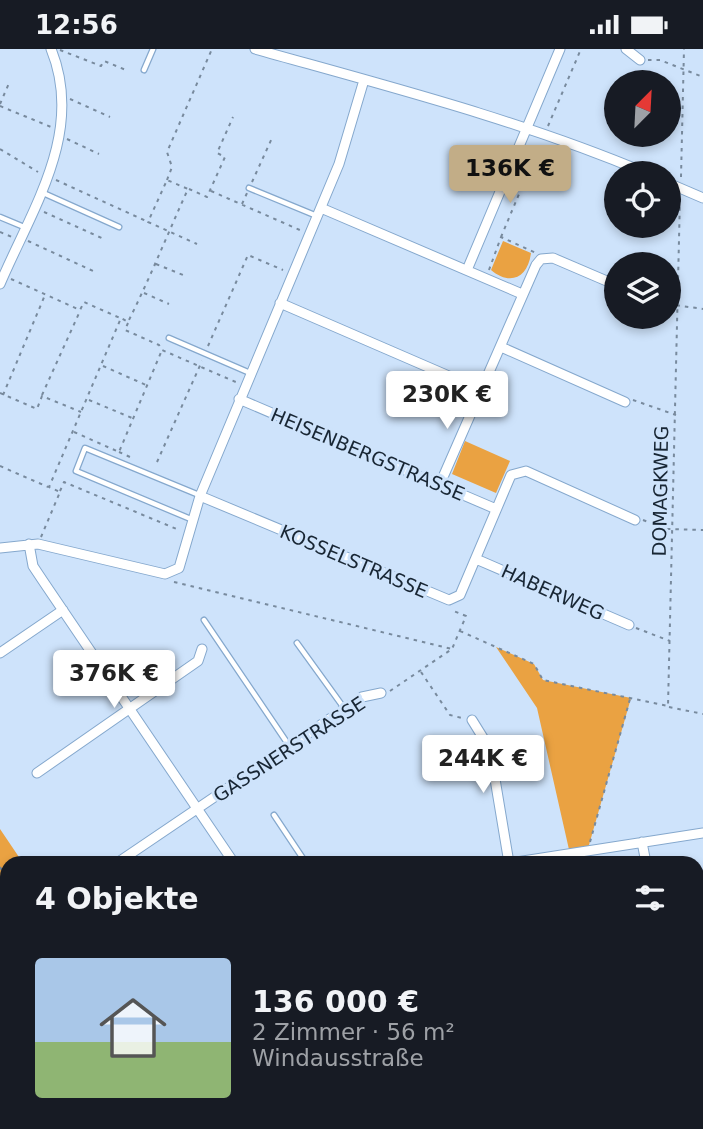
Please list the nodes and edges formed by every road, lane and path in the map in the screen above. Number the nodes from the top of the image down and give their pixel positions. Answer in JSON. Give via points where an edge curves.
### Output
{"nodes":[{"id":1,"x":153,"y":49,"type":"edge"},
{"id":2,"x":212,"y":49,"type":"edge"},
{"id":3,"x":256,"y":49,"type":"edge"},
{"id":4,"x":560,"y":49,"type":"edge"},
{"id":5,"x":625,"y":49,"type":"edge"},
{"id":6,"x":684,"y":49,"type":"edge"},
{"id":7,"x":52,"y":50,"type":"edge"},
{"id":8,"x":640,"y":60,"type":"joint"},
{"id":9,"x":683,"y":69,"type":"junction"},
{"id":10,"x":126,"y":70,"type":"dead end"},
{"id":11,"x":144,"y":70,"type":"dead end"},
{"id":12,"x":703,"y":77,"type":"edge"},
{"id":13,"x":364,"y":80,"type":"junction"},
{"id":14,"x":10,"y":81,"type":"dead end"},
{"id":15,"x":62,"y":96,"type":"junction"},
{"id":16,"x":0,"y":105,"type":"edge"},
{"id":17,"x":110,"y":117,"type":"dead end"},
{"id":18,"x":233,"y":117,"type":"dead end"},
{"id":19,"x":527,"y":128,"type":"junction"},
{"id":20,"x":61,"y":134,"type":"junction"},
{"id":21,"x":272,"y":138,"type":"dead end"},
{"id":22,"x":0,"y":149,"type":"edge"},
{"id":23,"x":99,"y":154,"type":"dead end"},
{"id":24,"x":614,"y":161,"type":"edge"},
{"id":25,"x":47,"y":176,"type":"junction"},
{"id":26,"x":167,"y":180,"type":"junction"},
{"id":27,"x":250,"y":188,"type":"junction"},
{"id":28,"x":681,"y":188,"type":"joint"},
{"id":29,"x":188,"y":189,"type":"junction"},
{"id":30,"x":210,"y":191,"type":"junction"},
{"id":31,"x":40,"y":192,"type":"junction"},
{"id":32,"x":703,"y":198,"type":"edge"},
{"id":33,"x":242,"y":205,"type":"junction"},
{"id":34,"x":34,"y":207,"type":"junction"},
{"id":35,"x":126,"y":212,"type":"junction"},
{"id":36,"x":319,"y":212,"type":"junction"},
{"id":37,"x":0,"y":217,"type":"edge"},
{"id":38,"x":148,"y":222,"type":"junction"},
{"id":39,"x":119,"y":227,"type":"joint"},
{"id":40,"x":25,"y":228,"type":"junction"},
{"id":41,"x":0,"y":232,"type":"edge"},
{"id":42,"x":169,"y":232,"type":"junction"},
{"id":43,"x":310,"y":235,"type":"junction"},
{"id":44,"x":20,"y":239,"type":"junction"},
{"id":45,"x":106,"y":240,"type":"dead end"},
{"id":46,"x":197,"y":244,"type":"dead end"},
{"id":47,"x":541,"y":259,"type":"junction"},
{"id":48,"x":155,"y":264,"type":"junction"},
{"id":49,"x":467,"y":270,"type":"junction"},
{"id":50,"x":93,"y":271,"type":"dead end"},
{"id":51,"x":183,"y":275,"type":"dead end"},
{"id":52,"x":293,"y":275,"type":"junction"},
{"id":53,"x":2,"y":279,"type":"edge"},
{"id":54,"x":604,"y":280,"type":"edge"},
{"id":55,"x":494,"y":281,"type":"junction"},
{"id":56,"x":143,"y":293,"type":"junction"},
{"id":57,"x":522,"y":294,"type":"junction"},
{"id":58,"x":46,"y":295,"type":"junction"},
{"id":59,"x":280,"y":303,"type":"junction"},
{"id":60,"x":169,"y":304,"type":"dead end"},
{"id":61,"x":681,"y":308,"type":"edge"},
{"id":62,"x":703,"y":309,"type":"edge"},
{"id":63,"x":80,"y":310,"type":"junction"},
{"id":64,"x":121,"y":319,"type":"junction"},
{"id":65,"x":128,"y":322,"type":"junction"},
{"id":66,"x":117,"y":326,"type":"junction"},
{"id":67,"x":678,"y":329,"type":"edge"},
{"id":68,"x":125,"y":330,"type":"junction"},
{"id":69,"x":169,"y":338,"type":"dead end"},
{"id":70,"x":501,"y":347,"type":"junction"},
{"id":71,"x":162,"y":350,"type":"junction"},
{"id":72,"x":205,"y":353,"type":"junction"},
{"id":73,"x":101,"y":365,"type":"junction"},
{"id":74,"x":199,"y":366,"type":"junction"},
{"id":75,"x":250,"y":373,"type":"junction"},
{"id":76,"x":147,"y":385,"type":"junction"},
{"id":77,"x":245,"y":386,"type":"junction"},
{"id":78,"x":481,"y":390,"type":"junction"},
{"id":79,"x":1,"y":394,"type":"edge"},
{"id":80,"x":42,"y":395,"type":"junction"},
{"id":81,"x":87,"y":399,"type":"junction"},
{"id":82,"x":239,"y":399,"type":"junction"},
{"id":83,"x":625,"y":402,"type":"joint"},
{"id":84,"x":82,"y":412,"type":"junction"},
{"id":85,"x":676,"y":415,"type":"junction"},
{"id":86,"x":133,"y":419,"type":"junction"},
{"id":87,"x":73,"y":432,"type":"junction"},
{"id":88,"x":157,"y":462,"type":"dead end"},
{"id":89,"x":0,"y":466,"type":"edge"},
{"id":90,"x":440,"y":484,"type":"junction"},
{"id":91,"x":49,"y":487,"type":"junction"},
{"id":92,"x":60,"y":492,"type":"junction"},
{"id":93,"x":200,"y":496,"type":"junction"},
{"id":94,"x":496,"y":509,"type":"junction"},
{"id":95,"x":194,"y":520,"type":"junction"},
{"id":96,"x":635,"y":520,"type":"joint"},
{"id":97,"x":674,"y":530,"type":"junction"},
{"id":98,"x":703,"y":530,"type":"edge"},
{"id":99,"x":190,"y":535,"type":"junction"},
{"id":100,"x":33,"y":544,"type":"junction"},
{"id":101,"x":0,"y":548,"type":"edge"},
{"id":102,"x":476,"y":559,"type":"junction"},
{"id":103,"x":165,"y":574,"type":"junction"},
{"id":104,"x":449,"y":600,"type":"junction"},
{"id":105,"x":63,"y":610,"type":"junction"},
{"id":106,"x":204,"y":620,"type":"dead end"},
{"id":107,"x":629,"y":625,"type":"joint"},
{"id":108,"x":460,"y":631,"type":"junction"},
{"id":109,"x":671,"y":642,"type":"junction"},
{"id":110,"x":297,"y":643,"type":"dead end"},
{"id":111,"x":202,"y":649,"type":"dead end"},
{"id":112,"x":452,"y":649,"type":"junction"},
{"id":113,"x":0,"y":653,"type":"edge"},
{"id":114,"x":420,"y":671,"type":"junction"},
{"id":115,"x":381,"y":694,"type":"joint"},
{"id":116,"x":631,"y":698,"type":"junction"},
{"id":117,"x":668,"y":706,"type":"junction"},
{"id":118,"x":131,"y":708,"type":"junction"},
{"id":119,"x":345,"y":709,"type":"junction"},
{"id":120,"x":703,"y":714,"type":"edge"},
{"id":121,"x":471,"y":720,"type":"joint"},
{"id":122,"x":291,"y":748,"type":"junction"},
{"id":123,"x":37,"y":773,"type":"dead end"},
{"id":124,"x":198,"y":808,"type":"junction"},
{"id":125,"x":274,"y":815,"type":"dead end"},
{"id":126,"x":703,"y":833,"type":"edge"},
{"id":127,"x":642,"y":842,"type":"junction"},
{"id":128,"x":587,"y":852,"type":"junction"},
{"id":129,"x":127,"y":856,"type":"edge"},
{"id":130,"x":229,"y":856,"type":"edge"},
{"id":131,"x":301,"y":856,"type":"edge"},
{"id":132,"x":508,"y":856,"type":"edge"},
{"id":133,"x":559,"y":856,"type":"edge"},
{"id":134,"x":645,"y":856,"type":"edge"}],
"edges":[{"from":1,"to":11,"type":"lane"},
{"from":2,"to":26,"type":"path","via":[[167,152],[173,167]]},
{"from":3,"to":13,"type":"street"},
{"from":4,"to":19,"type":"street"},
{"from":5,"to":8,"type":"street"},
{"from":6,"to":9,"type":"path","name":"DOMAGKWEG"},
{"from":7,"to":10,"type":"path"},
{"from":7,"to":15,"type":"street"},
{"from":8,"to":9,"type":"path","via":[[660,60]]},
{"from":9,"to":12,"type":"path"},
{"from":9,"to":28,"type":"path","name":"DOMAGKWEG"},
{"from":13,"to":19,"type":"street"},
{"from":13,"to":36,"type":"street"},
{"from":14,"to":16,"type":"path"},
{"from":15,"to":17,"type":"path"},
{"from":15,"to":20,"type":"street"},
{"from":16,"to":20,"type":"path"},
{"from":18,"to":30,"type":"path","via":[[217,153],[225,157]]},
{"from":19,"to":24,"type":"street"},
{"from":19,"to":49,"type":"street"},
{"from":20,"to":23,"type":"path"},
{"from":20,"to":25,"type":"street"},
{"from":21,"to":27,"type":"path"},
{"from":22,"to":25,"type":"path"},
{"from":25,"to":31,"type":"street"},
{"from":25,"to":35,"type":"path"},
{"from":26,"to":29,"type":"path"},
{"from":26,"to":38,"type":"path"},
{"from":27,"to":33,"type":"path"},
{"from":27,"to":36,"type":"lane"},
{"from":28,"to":32,"type":"street"},
{"from":29,"to":30,"type":"path","via":[[207,197]]},
{"from":29,"to":42,"type":"path"},
{"from":30,"to":33,"type":"path"},
{"from":31,"to":34,"type":"street"},
{"from":31,"to":39,"type":"lane"},
{"from":33,"to":43,"type":"path"},
{"from":34,"to":40,"type":"street"},
{"from":34,"to":45,"type":"path"},
{"from":35,"to":38,"type":"path"},
{"from":35,"to":39,"type":"path"},
{"from":36,"to":43,"type":"street"},
{"from":36,"to":49,"type":"street"},
{"from":37,"to":40,"type":"lane"},
{"from":38,"to":42,"type":"path"},
{"from":40,"to":44,"type":"street"},
{"from":41,"to":44,"type":"path"},
{"from":42,"to":46,"type":"path"},
{"from":42,"to":48,"type":"path"},
{"from":43,"to":52,"type":"street"},
{"from":44,"to":50,"type":"path"},
{"from":44,"to":53,"type":"street"},
{"from":47,"to":54,"type":"street","via":[[552,258]]},
{"from":47,"to":55,"type":"path","via":[[535,251],[501,237],[488,265]]},
{"from":47,"to":57,"type":"street"},
{"from":48,"to":51,"type":"path"},
{"from":48,"to":56,"type":"path"},
{"from":49,"to":55,"type":"street"},
{"from":52,"to":59,"type":"street"},
{"from":52,"to":72,"type":"path","via":[[248,255]]},
{"from":53,"to":58,"type":"path"},
{"from":55,"to":57,"type":"street"},
{"from":56,"to":60,"type":"path"},
{"from":56,"to":65,"type":"path"},
{"from":57,"to":70,"type":"street"},
{"from":58,"to":63,"type":"path"},
{"from":58,"to":79,"type":"path"},
{"from":59,"to":75,"type":"street"},
{"from":59,"to":78,"type":"street"},
{"from":61,"to":62,"type":"path"},
{"from":63,"to":64,"type":"path","via":[[84,302]]},
{"from":63,"to":80,"type":"path"},
{"from":64,"to":65,"type":"path"},
{"from":64,"to":66,"type":"path"},
{"from":65,"to":68,"type":"path"},
{"from":66,"to":68,"type":"path"},
{"from":66,"to":73,"type":"path"},
{"from":67,"to":85,"type":"path","name":"DOMAGKWEG"},
{"from":68,"to":71,"type":"path"},
{"from":69,"to":72,"type":"lane"},
{"from":70,"to":78,"type":"street"},
{"from":70,"to":83,"type":"street"},
{"from":71,"to":74,"type":"path"},
{"from":71,"to":76,"type":"path"},
{"from":72,"to":74,"type":"path"},
{"from":72,"to":75,"type":"lane"},
{"from":73,"to":76,"type":"path"},
{"from":73,"to":81,"type":"path"},
{"from":74,"to":77,"type":"path"},
{"from":74,"to":88,"type":"path"},
{"from":75,"to":77,"type":"street"},
{"from":76,"to":86,"type":"path"},
{"from":77,"to":82,"type":"street"},
{"from":78,"to":90,"type":"street"},
{"from":79,"to":80,"type":"path","via":[[37,408]]},
{"from":80,"to":84,"type":"path"},
{"from":81,"to":84,"type":"path"},
{"from":81,"to":86,"type":"path"},
{"from":82,"to":90,"type":"street","name":"HEISENBERGSTRASSE"},
{"from":82,"to":93,"type":"street"},
{"from":83,"to":85,"type":"path","via":[[638,400]]},
{"from":84,"to":87,"type":"path"},
{"from":85,"to":97,"type":"path","name":"DOMAGKWEG"},
{"from":86,"to":87,"type":"path","via":[[118,452]]},
{"from":87,"to":91,"type":"path"},
{"from":89,"to":91,"type":"path"},
{"from":90,"to":94,"type":"street","name":"HEISENBERGSTRASSE"},
{"from":91,"to":92,"type":"path"},
{"from":92,"to":99,"type":"path","via":[[64,482]]},
{"from":92,"to":100,"type":"path"},
{"from":93,"to":95,"type":"street"},
{"from":93,"to":95,"type":"lane","via":[[85,448],[76,471]]},
{"from":93,"to":104,"type":"street","name":"KOSSELSTRASSE"},
{"from":94,"to":96,"type":"street","name":"KOSSELSTRASSE","via":[[511,475],[526,471]]},
{"from":94,"to":102,"type":"street","name":"KOSSELSTRASSE"},
{"from":95,"to":99,"type":"street"},
{"from":96,"to":97,"type":"path"},
{"from":97,"to":98,"type":"path"},
{"from":97,"to":109,"type":"path","name":"DOMAGKWEG"},
{"from":99,"to":103,"type":"street","via":[[179,568]]},
{"from":100,"to":101,"type":"street"},
{"from":100,"to":103,"type":"street"},
{"from":100,"to":105,"type":"street","via":[[33,566]]},
{"from":102,"to":104,"type":"street","name":"KOSSELSTRASSE","via":[[460,595]]},
{"from":102,"to":107,"type":"street","name":"HABERWEG"},
{"from":103,"to":112,"type":"path","via":[[169,580]]},
{"from":104,"to":108,"type":"path","via":[[449,609],[466,616]]},
{"from":105,"to":113,"type":"street"},
{"from":105,"to":118,"type":"street"},
{"from":106,"to":122,"type":"lane"},
{"from":107,"to":109,"type":"path"},
{"from":108,"to":112,"type":"path"},
{"from":108,"to":116,"type":"path","via":[[534,664],[543,680]]},
{"from":109,"to":117,"type":"path","name":"DOMAGKWEG"},
{"from":110,"to":119,"type":"lane"},
{"from":111,"to":118,"type":"street","via":[[198,661]]},
{"from":112,"to":114,"type":"path"},
{"from":114,"to":115,"type":"path"},
{"from":114,"to":121,"type":"path","via":[[450,715]]},
{"from":115,"to":119,"type":"street","name":"GASSNERSTRASSE","via":[[362,697]]},
{"from":116,"to":117,"type":"path"},
{"from":116,"to":128,"type":"path"},
{"from":117,"to":120,"type":"path"},
{"from":118,"to":123,"type":"street"},
{"from":118,"to":124,"type":"street"},
{"from":119,"to":122,"type":"street","name":"GASSNERSTRASSE"},
{"from":121,"to":132,"type":"street","via":[[490,749]]},
{"from":122,"to":124,"type":"street","name":"GASSNERSTRASSE"},
{"from":124,"to":129,"type":"street","name":"GASSNERSTRASSE"},
{"from":124,"to":130,"type":"street"},
{"from":125,"to":131,"type":"lane"},
{"from":126,"to":127,"type":"street"},
{"from":127,"to":128,"type":"street"},
{"from":127,"to":134,"type":"street"},
{"from":128,"to":133,"type":"street"}]}
